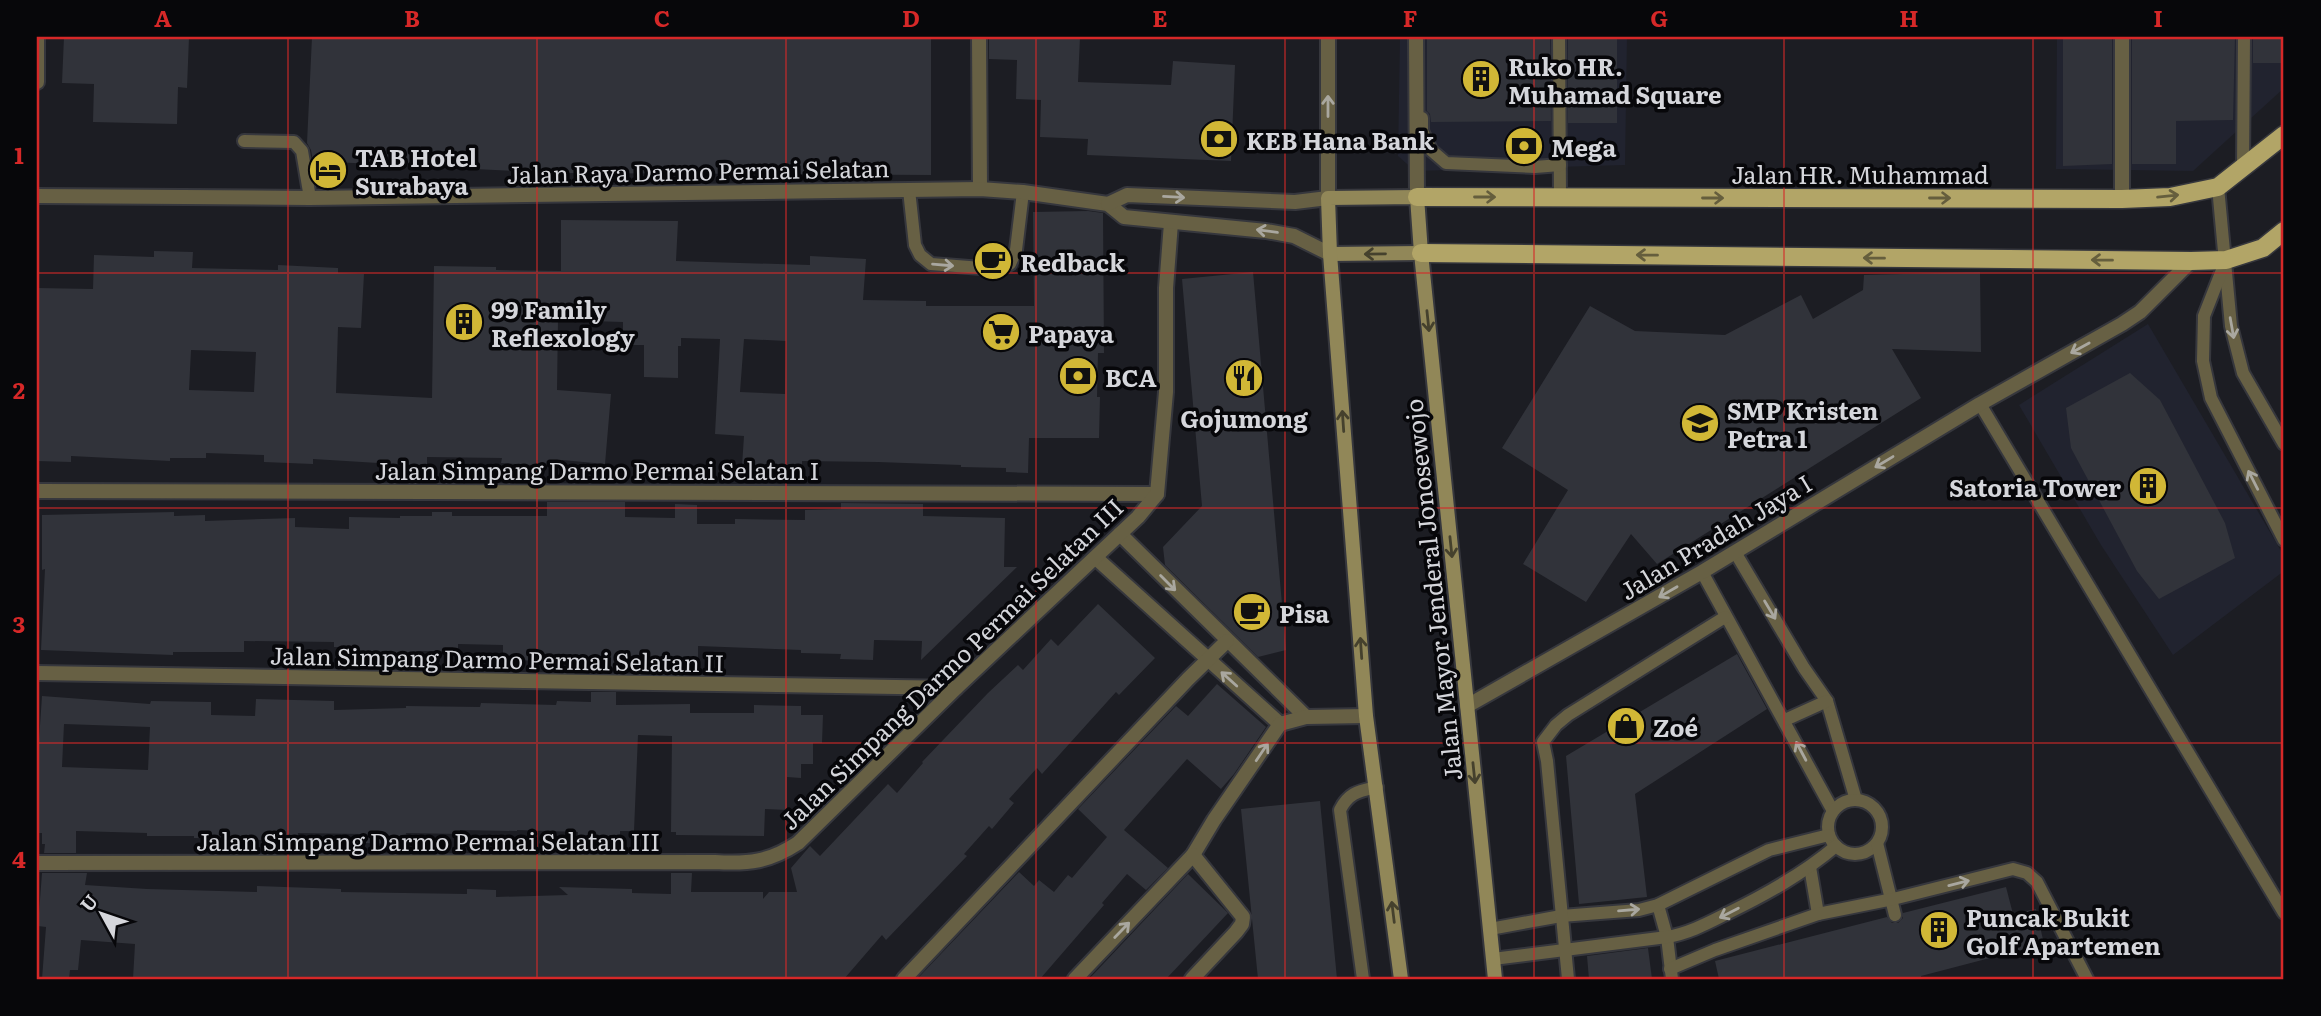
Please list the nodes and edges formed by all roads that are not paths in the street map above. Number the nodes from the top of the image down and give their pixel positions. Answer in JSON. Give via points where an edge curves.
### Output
{"nodes":[{"id":1,"x":37,"y":37,"type":"edge"},
{"id":2,"x":979,"y":37,"type":"edge"},
{"id":3,"x":1328,"y":37,"type":"edge"},
{"id":4,"x":1416,"y":37,"type":"edge"},
{"id":5,"x":1422,"y":37,"type":"edge"},
{"id":6,"x":1559,"y":37,"type":"edge"},
{"id":7,"x":2122,"y":37,"type":"edge"},
{"id":8,"x":2244,"y":37,"type":"edge"},
{"id":9,"x":37,"y":82,"type":"edge"},
{"id":10,"x":2284,"y":135,"type":"edge"},
{"id":11,"x":244,"y":141,"type":"dead end"},
{"id":12,"x":1559,"y":165,"type":"junction"},
{"id":13,"x":2243,"y":169,"type":"junction"},
{"id":14,"x":2218,"y":187,"type":"junction"},
{"id":15,"x":980,"y":189,"type":"junction"},
{"id":16,"x":909,"y":190,"type":"junction"},
{"id":17,"x":1023,"y":192,"type":"junction"},
{"id":18,"x":37,"y":197,"type":"edge"},
{"id":19,"x":1417,"y":197,"type":"junction"},
{"id":20,"x":1560,"y":197,"type":"junction"},
{"id":21,"x":310,"y":198,"type":"junction"},
{"id":22,"x":1328,"y":198,"type":"junction"},
{"id":23,"x":2122,"y":199,"type":"junction"},
{"id":24,"x":1108,"y":204,"type":"junction"},
{"id":25,"x":1171,"y":223,"type":"junction"},
{"id":26,"x":2284,"y":231,"type":"edge"},
{"id":27,"x":1420,"y":253,"type":"junction"},
{"id":28,"x":1330,"y":254,"type":"junction"},
{"id":29,"x":2226,"y":260,"type":"junction"},
{"id":30,"x":2191,"y":261,"type":"junction"},
{"id":31,"x":1980,"y":404,"type":"junction"},
{"id":32,"x":2284,"y":444,"type":"edge"},
{"id":33,"x":37,"y":491,"type":"edge"},
{"id":34,"x":1157,"y":494,"type":"junction"},
{"id":35,"x":2280,"y":521,"type":"edge"},
{"id":36,"x":1120,"y":534,"type":"junction"},
{"id":37,"x":2284,"y":540,"type":"edge"},
{"id":38,"x":1735,"y":552,"type":"junction"},
{"id":39,"x":1096,"y":558,"type":"junction"},
{"id":40,"x":1702,"y":572,"type":"junction"},
{"id":41,"x":1724,"y":617,"type":"junction"},
{"id":42,"x":1227,"y":641,"type":"junction"},
{"id":43,"x":1208,"y":660,"type":"junction"},
{"id":44,"x":37,"y":673,"type":"edge"},
{"id":45,"x":956,"y":688,"type":"junction"},
{"id":46,"x":1827,"y":701,"type":"junction"},
{"id":47,"x":1467,"y":706,"type":"junction"},
{"id":48,"x":1366,"y":716,"type":"junction"},
{"id":49,"x":1306,"y":717,"type":"junction"},
{"id":50,"x":1785,"y":720,"type":"junction"},
{"id":51,"x":1280,"y":724,"type":"junction"},
{"id":52,"x":1377,"y":787,"type":"junction"},
{"id":53,"x":1856,"y":800,"type":"junction"},
{"id":54,"x":1833,"y":811,"type":"junction"},
{"id":55,"x":1833,"y":841,"type":"junction"},
{"id":56,"x":1877,"y":843,"type":"junction"},
{"id":57,"x":1193,"y":855,"type":"junction"},
{"id":58,"x":37,"y":863,"type":"edge"},
{"id":59,"x":1810,"y":867,"type":"junction"},
{"id":60,"x":1893,"y":899,"type":"junction"},
{"id":61,"x":1658,"y":905,"type":"junction"},
{"id":62,"x":2284,"y":913,"type":"edge"},
{"id":63,"x":1818,"y":914,"type":"junction"},
{"id":64,"x":1895,"y":915,"type":"dead end"},
{"id":65,"x":1561,"y":916,"type":"junction"},
{"id":66,"x":1490,"y":929,"type":"junction"},
{"id":67,"x":1667,"y":937,"type":"junction"},
{"id":68,"x":1564,"y":950,"type":"junction"},
{"id":69,"x":1493,"y":959,"type":"junction"},
{"id":70,"x":1671,"y":974,"type":"edge"},
{"id":71,"x":904,"y":979,"type":"edge"},
{"id":72,"x":1075,"y":979,"type":"edge"},
{"id":73,"x":1192,"y":979,"type":"edge"},
{"id":74,"x":1363,"y":979,"type":"edge"},
{"id":75,"x":1401,"y":979,"type":"edge"},
{"id":76,"x":1495,"y":979,"type":"edge"},
{"id":77,"x":1568,"y":979,"type":"edge"},
{"id":78,"x":2087,"y":979,"type":"edge"}],
"edges":[{"from":1,"to":9,"type":"street"},
{"from":2,"to":15,"type":"street"},
{"from":22,"to":3,"type":"street","one_way":true},
{"from":4,"to":19,"type":"street"},
{"from":5,"to":12,"type":"lane","via":[[1422,131],[1431,150],[1446,163]]},
{"from":6,"to":12,"type":"lane"},
{"from":7,"to":23,"type":"street"},
{"from":8,"to":13,"type":"lane"},
{"from":10,"to":13,"type":"main road","name":"Jalan HR. Muhammad"},
{"from":11,"to":21,"type":"lane","via":[[294,142],[302,151]]},
{"from":12,"to":20,"type":"lane"},
{"from":13,"to":14,"type":"main road","name":"Jalan HR. Muhammad"},
{"from":23,"to":14,"type":"main road","name":"Jalan HR. Muhammad","one_way":true,"via":[[2170,197]]},
{"from":14,"to":29,"type":"lane"},
{"from":15,"to":16,"type":"street","name":"Jalan Raya Darmo Permai Selatan"},
{"from":15,"to":17,"type":"street","name":"Jalan Raya Darmo Permai Selatan"},
{"from":16,"to":17,"type":"lane","one_way":true,"via":[[920,255],[931,264],[994,269],[1010,264],[1016,250]]},
{"from":16,"to":21,"type":"street","name":"Jalan Raya Darmo Permai Selatan"},
{"from":17,"to":24,"type":"street","name":"Jalan Raya Darmo Permai Selatan"},
{"from":18,"to":21,"type":"street","name":"Jalan Raya Darmo Permai Selatan"},
{"from":19,"to":20,"type":"main road","name":"Jalan HR. Muhammad","one_way":true},
{"from":19,"to":22,"type":"main road"},
{"from":19,"to":27,"type":"main road","name":"Jalan Mayor Jenderal Jonosewojo"},
{"from":20,"to":23,"type":"main road","name":"Jalan HR. Muhammad","one_way":true},
{"from":24,"to":22,"type":"street","name":"Jalan Raya Darmo Permai Selatan","one_way":true,"via":[[1127,195],[1295,202]]},
{"from":22,"to":28,"type":"main road"},
{"from":24,"to":25,"type":"street","name":"Jalan Raya Darmo Permai Selatan","via":[[1124,217]]},
{"from":28,"to":25,"type":"street","name":"Jalan Raya Darmo Permai Selatan","one_way":true,"via":[[1294,236]]},
{"from":25,"to":34,"type":"street","name":"Jalan Simpang Darmo Permai Selatan III","via":[[1166,392]]},
{"from":26,"to":29,"type":"main road","via":[[2263,248]]},
{"from":27,"to":28,"type":"main road","one_way":true},
{"from":30,"to":27,"type":"main road","one_way":true},
{"from":27,"to":47,"type":"main road","name":"Jalan Mayor Jenderal Jonosewojo","one_way":true},
{"from":48,"to":28,"type":"main road","one_way":true},
{"from":29,"to":30,"type":"main road"},
{"from":29,"to":32,"type":"lane","one_way":true,"via":[[2231,326],[2243,373]]},
{"from":35,"to":29,"type":"lane","one_way":true,"via":[[2211,398],[2203,361],[2204,316]]},
{"from":30,"to":31,"type":"street","name":"Jalan Pradah Jaya I","one_way":true,"via":[[2140,312]]},
{"from":31,"to":38,"type":"street","name":"Jalan Pradah Jaya I","one_way":true},
{"from":31,"to":62,"type":"lane"},
{"from":33,"to":34,"type":"street","name":"Jalan Simpang Darmo Permai Selatan I"},
{"from":34,"to":36,"type":"street","name":"Jalan Simpang Darmo Permai Selatan III"},
{"from":35,"to":37,"type":"lane"},
{"from":36,"to":39,"type":"street","name":"Jalan Simpang Darmo Permai Selatan III"},
{"from":36,"to":42,"type":"street","one_way":true},
{"from":38,"to":40,"type":"street","name":"Jalan Pradah Jaya I"},
{"from":38,"to":46,"type":"lane","one_way":true},
{"from":39,"to":43,"type":"street"},
{"from":39,"to":45,"type":"street","name":"Jalan Simpang Darmo Permai Selatan III"},
{"from":40,"to":41,"type":"lane"},
{"from":40,"to":47,"type":"street","name":"Jalan Pradah Jaya I","one_way":true},
{"from":41,"to":50,"type":"lane"},
{"from":41,"to":65,"type":"lane","via":[[1568,715],[1543,742]]},
{"from":42,"to":43,"type":"street"},
{"from":42,"to":49,"type":"street"},
{"from":51,"to":43,"type":"street","one_way":true},
{"from":43,"to":71,"type":"street"},
{"from":44,"to":45,"type":"street","name":"Jalan Simpang Darmo Permai Selatan II"},
{"from":45,"to":58,"type":"street","name":"Jalan Simpang Darmo Permai Selatan III","via":[[798,843],[779,855],[748,863]]},
{"from":46,"to":50,"type":"lane"},
{"from":46,"to":53,"type":"lane"},
{"from":47,"to":66,"type":"main road","name":"Jalan Mayor Jenderal Jonosewojo","one_way":true},
{"from":48,"to":49,"type":"street"},
{"from":48,"to":52,"type":"main road"},
{"from":49,"to":51,"type":"street"},
{"from":54,"to":50,"type":"lane","one_way":true},
{"from":57,"to":51,"type":"street","one_way":true},
{"from":52,"to":74,"type":"lane","via":[[1353,793],[1340,810]]},
{"from":75,"to":52,"type":"main road","one_way":true},
{"from":53,"to":54,"type":"lane"},
{"from":53,"to":56,"type":"lane","via":[[1878,812],[1882,825]]},
{"from":54,"to":55,"type":"lane","via":[[1828,825]]},
{"from":55,"to":56,"type":"lane","via":[[1856,854]]},
{"from":55,"to":59,"type":"lane"},
{"from":55,"to":61,"type":"lane","via":[[1769,850]]},
{"from":56,"to":60,"type":"lane"},
{"from":72,"to":57,"type":"street","one_way":true},
{"from":57,"to":73,"type":"street","via":[[1243,917],[1236,932]]},
{"from":59,"to":63,"type":"lane"},
{"from":59,"to":67,"type":"lane","one_way":true,"via":[[1690,933]]},
{"from":60,"to":63,"type":"lane"},
{"from":60,"to":64,"type":"lane"},
{"from":60,"to":78,"type":"lane","one_way":true,"via":[[2013,869],[2027,873],[2037,882]]},
{"from":65,"to":61,"type":"lane","one_way":true},
{"from":61,"to":67,"type":"lane"},
{"from":63,"to":70,"type":"lane","via":[[1715,950]]},
{"from":65,"to":66,"type":"lane"},
{"from":65,"to":68,"type":"lane"},
{"from":66,"to":69,"type":"main road","name":"Jalan Mayor Jenderal Jonosewojo"},
{"from":67,"to":68,"type":"lane"},
{"from":67,"to":70,"type":"lane"},
{"from":68,"to":69,"type":"lane"},
{"from":68,"to":77,"type":"lane"},
{"from":69,"to":76,"type":"main road","name":"Jalan Mayor Jenderal Jonosewojo"}]}
